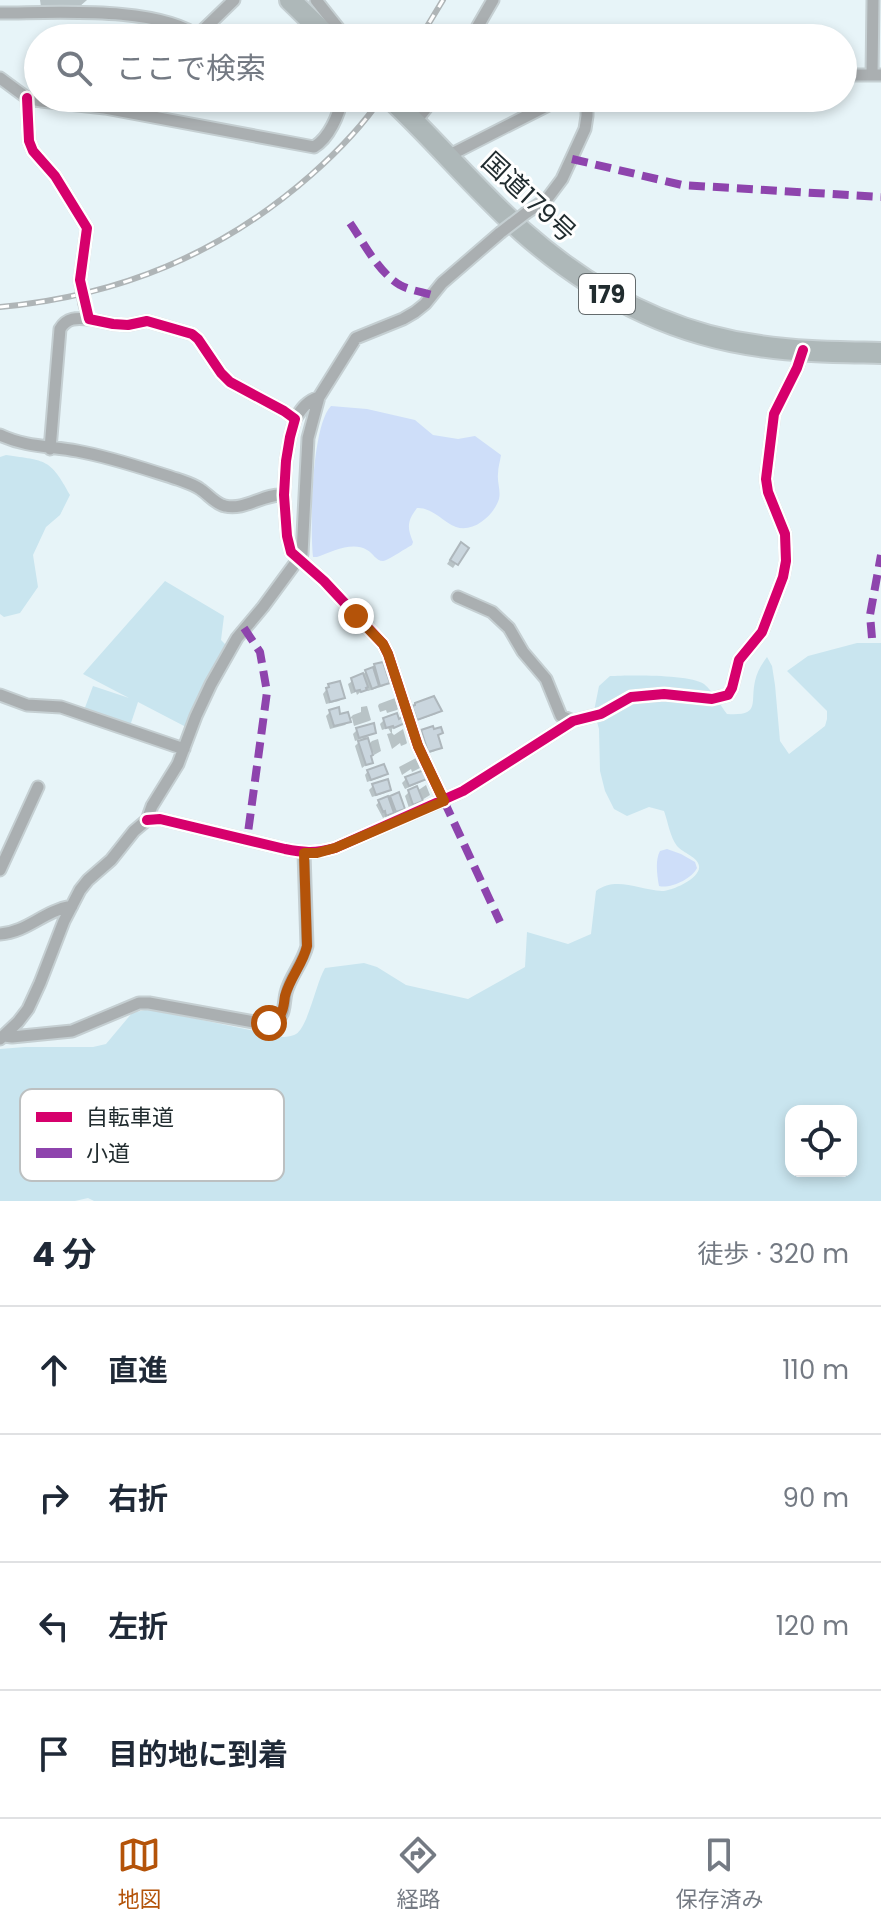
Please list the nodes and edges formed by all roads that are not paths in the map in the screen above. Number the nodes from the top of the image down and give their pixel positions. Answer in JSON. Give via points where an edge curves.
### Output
{"nodes":[{"id":1,"x":224,"y":0,"type":"edge"},
{"id":2,"x":234,"y":0,"type":"edge"},
{"id":3,"x":290,"y":0,"type":"edge"},
{"id":4,"x":316,"y":0,"type":"edge"},
{"id":5,"x":493,"y":0,"type":"edge"},
{"id":6,"x":873,"y":0,"type":"edge"},
{"id":7,"x":0,"y":13,"type":"edge"},
{"id":8,"x":171,"y":24,"type":"edge"},
{"id":9,"x":205,"y":24,"type":"edge"},
{"id":10,"x":209,"y":24,"type":"edge"},
{"id":11,"x":315,"y":24,"type":"edge"},
{"id":12,"x":335,"y":24,"type":"edge"},
{"id":13,"x":479,"y":24,"type":"edge"},
{"id":14,"x":876,"y":75,"type":"edge"},
{"id":15,"x":0,"y":78,"type":"edge"},
{"id":16,"x":24,"y":96,"type":"edge"},
{"id":17,"x":28,"y":112,"type":"edge"},
{"id":18,"x":126,"y":112,"type":"edge"},
{"id":19,"x":338,"y":112,"type":"edge"},
{"id":20,"x":404,"y":112,"type":"edge"},
{"id":21,"x":423,"y":112,"type":"edge"},
{"id":22,"x":534,"y":112,"type":"edge"},
{"id":23,"x":587,"y":112,"type":"edge"},
{"id":24,"x":415,"y":122,"type":"junction"},
{"id":25,"x":448,"y":156,"type":"junction"},
{"id":26,"x":89,"y":319,"type":"junction"},
{"id":27,"x":803,"y":350,"type":"junction"},
{"id":28,"x":881,"y":353,"type":"edge"},
{"id":29,"x":319,"y":397,"type":"junction"},
{"id":30,"x":295,"y":419,"type":"junction"},
{"id":31,"x":0,"y":435,"type":"edge"},
{"id":32,"x":50,"y":449,"type":"junction"},
{"id":33,"x":284,"y":495,"type":"junction"},
{"id":34,"x":298,"y":560,"type":"junction"},
{"id":35,"x":458,"y":597,"type":"dead end"},
{"id":36,"x":0,"y":695,"type":"edge"},
{"id":37,"x":573,"y":721,"type":"junction"},
{"id":38,"x":184,"y":749,"type":"junction"},
{"id":39,"x":38,"y":787,"type":"dead end"},
{"id":40,"x":444,"y":801,"type":"junction"},
{"id":41,"x":147,"y":820,"type":"junction"},
{"id":42,"x":304,"y":853,"type":"junction"},
{"id":43,"x":0,"y":870,"type":"edge"},
{"id":44,"x":72,"y":906,"type":"junction"},
{"id":45,"x":0,"y":934,"type":"edge"},
{"id":46,"x":2,"y":1037,"type":"edge"}],
"edges":[{"from":1,"to":9,"type":"street"},
{"from":2,"to":10,"type":"street"},
{"from":3,"to":11,"type":"highway"},
{"from":4,"to":12,"type":"street"},
{"from":5,"to":13,"type":"street"},
{"from":6,"to":14,"type":"street"},
{"from":7,"to":8,"type":"street","via":[[120,14]]},
{"from":15,"to":16,"type":"street"},
{"from":17,"to":26,"type":"street","bridge":true,"via":[[33,151],[87,228],[80,280]]},
{"from":18,"to":19,"type":"street","via":[[314,147]]},
{"from":20,"to":24,"type":"highway","name":"国道179号","number":"179"},
{"from":21,"to":24,"type":"street"},
{"from":22,"to":25,"type":"street"},
{"from":23,"to":29,"type":"street","bridge":true,"via":[[585,129],[547,199],[500,233],[415,312],[356,338]]},
{"from":24,"to":25,"type":"highway","name":"国道179号","number":"179"},
{"from":25,"to":27,"type":"highway","name":"国道179号","number":"179","via":[[559,262],[638,311],[728,341]]},
{"from":26,"to":30,"type":"street","via":[[128,325],[147,321],[192,334],[230,382]]},
{"from":26,"to":32,"type":"street","via":[[70,319],[60,329]]},
{"from":27,"to":28,"type":"highway","name":"国道179号","number":"179"},
{"from":27,"to":37,"type":"street","via":[[774,414],[766,479],[785,534],[783,577],[762,632],[739,660],[728,695],[638,696]]},
{"from":29,"to":30,"type":"street","via":[[303,406]]},
{"from":29,"to":34,"type":"street","via":[[308,438]]},
{"from":30,"to":33,"type":"street"},
{"from":31,"to":32,"type":"street"},
{"from":32,"to":33,"type":"street","via":[[75,450],[180,480],[225,506]]},
{"from":33,"to":34,"type":"street","via":[[289,546]]},
{"from":34,"to":38,"type":"street","via":[[237,638],[208,689]]},
{"from":34,"to":40,"type":"street","via":[[383,644],[418,746]]},
{"from":35,"to":37,"type":"street","via":[[492,612],[509,628],[546,679],[561,716]]},
{"from":36,"to":38,"type":"street","via":[[27,705],[58,706]]},
{"from":37,"to":40,"type":"street"},
{"from":38,"to":41,"type":"street"},
{"from":39,"to":43,"type":"street"},
{"from":40,"to":42,"type":"street","via":[[335,848]]},
{"from":41,"to":42,"type":"street"},
{"from":41,"to":44,"type":"street","via":[[88,880]]},
{"from":42,"to":46,"type":"street","via":[[307,946],[279,1018],[254,1022],[139,1003],[72,1031]]},
{"from":44,"to":45,"type":"street"},
{"from":44,"to":46,"type":"street","via":[[28,1009]]}]}
